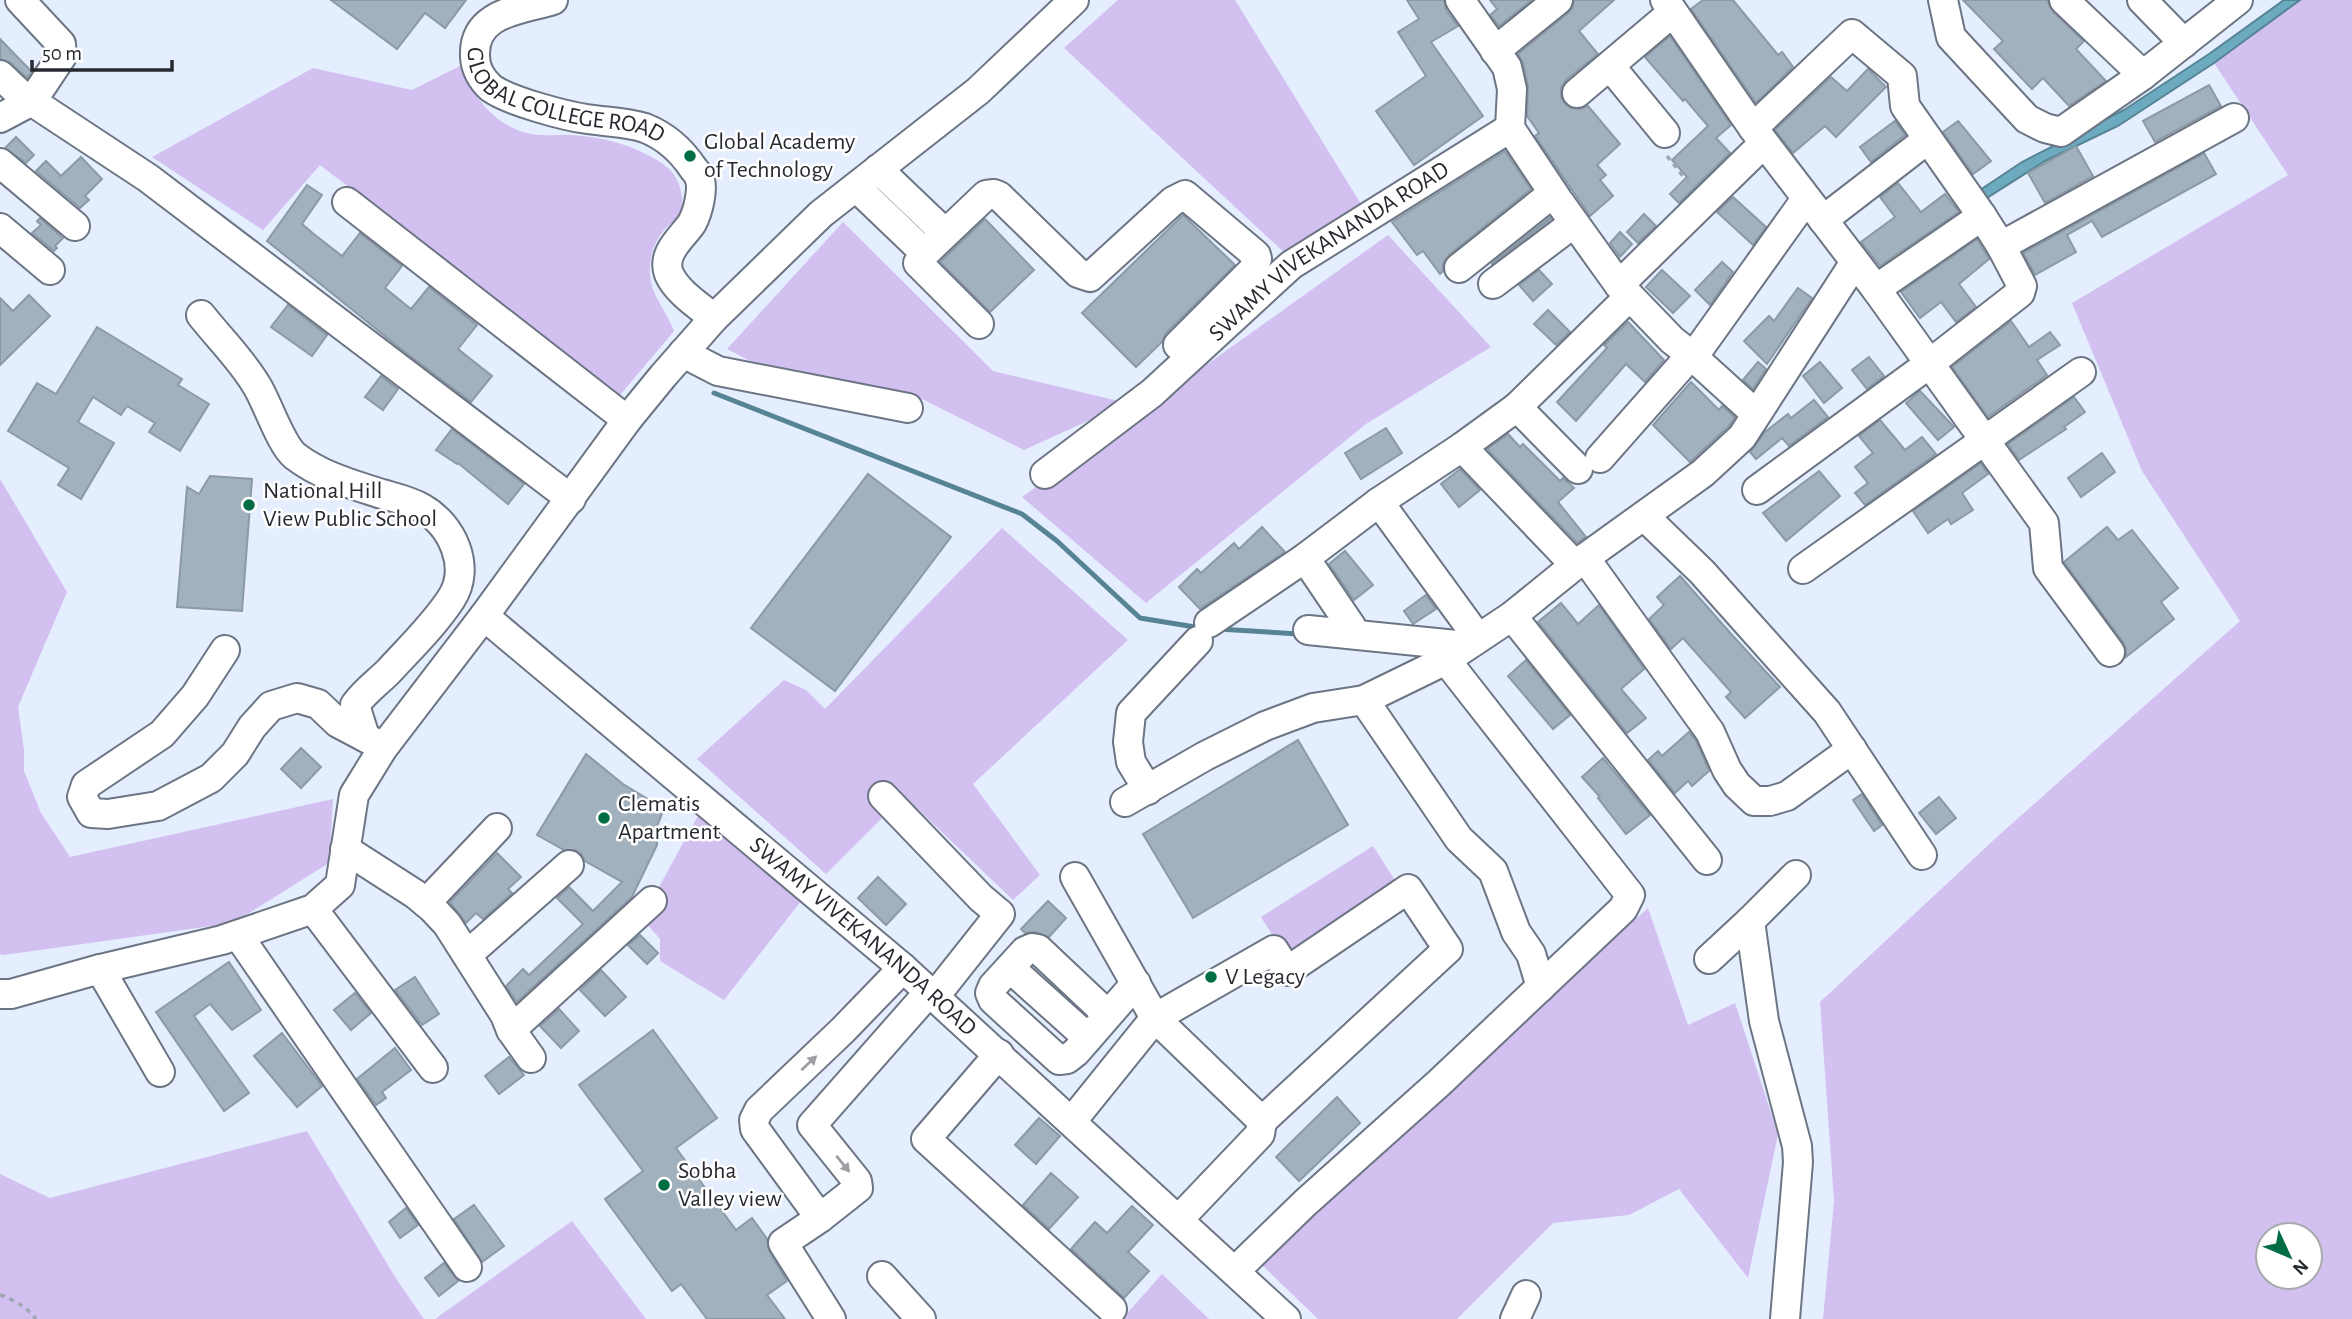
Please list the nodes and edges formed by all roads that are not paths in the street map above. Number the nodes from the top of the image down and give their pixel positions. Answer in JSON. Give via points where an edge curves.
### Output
{"nodes":[{"id":1,"x":20,"y":0,"type":"edge"},
{"id":2,"x":553,"y":0,"type":"edge"},
{"id":3,"x":1074,"y":0,"type":"edge"},
{"id":4,"x":1460,"y":0,"type":"edge"},
{"id":5,"x":1558,"y":0,"type":"edge"},
{"id":6,"x":1943,"y":0,"type":"edge"},
{"id":7,"x":2064,"y":0,"type":"edge"},
{"id":8,"x":2142,"y":0,"type":"edge"},
{"id":9,"x":2238,"y":0,"type":"edge"},
{"id":10,"x":1669,"y":6,"type":"edge"},
{"id":11,"x":2184,"y":43,"type":"junction"},
{"id":12,"x":1495,"y":51,"type":"junction"},
{"id":13,"x":1610,"y":66,"type":"junction"},
{"id":14,"x":0,"y":75,"type":"edge"},
{"id":15,"x":2143,"y":75,"type":"junction"},
{"id":16,"x":1577,"y":93,"type":"dead end"},
{"id":17,"x":32,"y":101,"type":"junction"},
{"id":18,"x":0,"y":118,"type":"edge"},
{"id":19,"x":2234,"y":118,"type":"dead end"},
{"id":20,"x":1510,"y":128,"type":"junction"},
{"id":21,"x":1665,"y":133,"type":"road end"},
{"id":22,"x":1759,"y":135,"type":"junction"},
{"id":23,"x":1928,"y":139,"type":"junction"},
{"id":24,"x":0,"y":163,"type":"edge"},
{"id":25,"x":878,"y":169,"type":"junction"},
{"id":26,"x":856,"y":187,"type":"junction"},
{"id":27,"x":1553,"y":193,"type":"junction"},
{"id":28,"x":347,"y":202,"type":"dead end"},
{"id":29,"x":1814,"y":209,"type":"junction"},
{"id":30,"x":1982,"y":216,"type":"junction"},
{"id":31,"x":1574,"y":223,"type":"junction"},
{"id":32,"x":75,"y":226,"type":"dead end"},
{"id":33,"x":0,"y":228,"type":"edge"},
{"id":34,"x":945,"y":233,"type":"junction"},
{"id":35,"x":2001,"y":246,"type":"junction"},
{"id":36,"x":925,"y":253,"type":"junction"},
{"id":37,"x":1855,"y":262,"type":"junction"},
{"id":38,"x":1459,"y":268,"type":"dead end"},
{"id":39,"x":50,"y":270,"type":"dead end"},
{"id":40,"x":1493,"y":284,"type":"dead end"},
{"id":41,"x":1876,"y":289,"type":"junction"},
{"id":42,"x":1624,"y":291,"type":"junction"},
{"id":43,"x":201,"y":315,"type":"dead end"},
{"id":44,"x":714,"y":318,"type":"junction"},
{"id":45,"x":979,"y":324,"type":"dead end"},
{"id":46,"x":683,"y":353,"type":"junction"},
{"id":47,"x":1691,"y":355,"type":"junction"},
{"id":48,"x":1929,"y":364,"type":"junction"},
{"id":49,"x":1151,"y":372,"type":"dead end"},
{"id":50,"x":2081,"y":372,"type":"dead end"},
{"id":51,"x":1517,"y":407,"type":"junction"},
{"id":52,"x":908,"y":408,"type":"dead end"},
{"id":53,"x":1756,"y":414,"type":"junction"},
{"id":54,"x":626,"y":420,"type":"junction"},
{"id":55,"x":1983,"y":440,"type":"junction"},
{"id":56,"x":1462,"y":447,"type":"junction"},
{"id":57,"x":1045,"y":474,"type":"dead end"},
{"id":58,"x":1757,"y":490,"type":"dead end"},
{"id":59,"x":571,"y":499,"type":"junction"},
{"id":60,"x":1379,"y":502,"type":"junction"},
{"id":61,"x":1644,"y":516,"type":"junction"},
{"id":62,"x":1305,"y":558,"type":"junction"},
{"id":63,"x":1580,"y":562,"type":"junction"},
{"id":64,"x":1803,"y":569,"type":"dead end"},
{"id":65,"x":1511,"y":615,"type":"junction"},
{"id":66,"x":484,"y":616,"type":"junction"},
{"id":67,"x":1351,"y":626,"type":"dead end"},
{"id":68,"x":1308,"y":630,"type":"dead end"},
{"id":69,"x":1463,"y":648,"type":"junction"},
{"id":70,"x":225,"y":650,"type":"dead end"},
{"id":71,"x":2110,"y":652,"type":"dead end"},
{"id":72,"x":1364,"y":700,"type":"junction"},
{"id":73,"x":374,"y":742,"type":"junction"},
{"id":74,"x":1852,"y":749,"type":"junction"},
{"id":75,"x":883,"y":796,"type":"dead end"},
{"id":76,"x":497,"y":828,"type":"dead end"},
{"id":77,"x":345,"y":849,"type":"junction"},
{"id":78,"x":1922,"y":855,"type":"dead end"},
{"id":79,"x":1707,"y":860,"type":"dead end"},
{"id":80,"x":569,"y":865,"type":"dead end"},
{"id":81,"x":1796,"y":874,"type":"dead end"},
{"id":82,"x":1075,"y":877,"type":"dead end"},
{"id":83,"x":652,"y":901,"type":"dead end"},
{"id":84,"x":426,"y":903,"type":"junction"},
{"id":85,"x":313,"y":909,"type":"junction"},
{"id":86,"x":1750,"y":921,"type":"junction"},
{"id":87,"x":238,"y":935,"type":"junction"},
{"id":88,"x":467,"y":955,"type":"junction"},
{"id":89,"x":1709,"y":959,"type":"dead end"},
{"id":90,"x":903,"y":968,"type":"junction"},
{"id":91,"x":100,"y":969,"type":"junction"},
{"id":92,"x":1136,"y":983,"type":"junction"},
{"id":93,"x":1541,"y":987,"type":"junction"},
{"id":94,"x":0,"y":994,"type":"edge"},
{"id":95,"x":932,"y":994,"type":"junction"},
{"id":96,"x":859,"y":1014,"type":"junction"},
{"id":97,"x":1108,"y":1014,"type":"junction"},
{"id":98,"x":1155,"y":1018,"type":"junction"},
{"id":99,"x":511,"y":1030,"type":"junction"},
{"id":100,"x":887,"y":1039,"type":"junction"},
{"id":101,"x":999,"y":1054,"type":"junction"},
{"id":102,"x":531,"y":1058,"type":"dead end"},
{"id":103,"x":433,"y":1069,"type":"dead end"},
{"id":104,"x":160,"y":1072,"type":"dead end"},
{"id":105,"x":781,"y":1089,"type":"junction"},
{"id":106,"x":1072,"y":1121,"type":"junction"},
{"id":107,"x":1262,"y":1121,"type":"junction"},
{"id":108,"x":811,"y":1125,"type":"junction"},
{"id":109,"x":820,"y":1218,"type":"junction"},
{"id":110,"x":1179,"y":1219,"type":"junction"},
{"id":111,"x":467,"y":1267,"type":"dead end"},
{"id":112,"x":1235,"y":1271,"type":"junction"},
{"id":113,"x":882,"y":1276,"type":"dead end"},
{"id":114,"x":1112,"y":1309,"type":"dead end"},
{"id":115,"x":831,"y":1319,"type":"edge"},
{"id":116,"x":921,"y":1319,"type":"edge"},
{"id":117,"x":1286,"y":1319,"type":"edge"},
{"id":118,"x":1785,"y":1319,"type":"edge"}],
"edges":[{"from":1,"to":17,"type":"street","via":[[61,44],[62,56]]},
{"from":2,"to":44,"type":"street","name":"GLOBAL COLLEGE ROAD","via":[[501,14],[485,26],[475,45],[480,74],[500,93],[545,109],[643,128],[664,137],[684,155],[700,178],[699,198],[692,222],[670,254],[668,271]]},
{"from":3,"to":25,"type":"street","via":[[978,91]]},
{"from":4,"to":12,"type":"street"},
{"from":5,"to":12,"type":"street"},
{"from":6,"to":15,"type":"street","via":[[1951,37],[2027,119],[2045,128],[2061,132]]},
{"from":7,"to":15,"type":"street"},
{"from":8,"to":11,"type":"street"},
{"from":9,"to":11,"type":"street"},
{"from":10,"to":13,"type":"street"},
{"from":10,"to":22,"type":"street"},
{"from":11,"to":15,"type":"street"},
{"from":12,"to":20,"type":"street","via":[[1507,67],[1512,89]]},
{"from":13,"to":16,"type":"street"},
{"from":13,"to":21,"type":"street"},
{"from":14,"to":17,"type":"street"},
{"from":17,"to":18,"type":"street"},
{"from":17,"to":59,"type":"street","via":[[148,178]]},
{"from":19,"to":35,"type":"street"},
{"from":20,"to":27,"type":"street"},
{"from":20,"to":57,"type":"street","name":"SWAMY VIVEKANANDA ROAD","via":[[1291,265],[1152,393]]},
{"from":22,"to":23,"type":"street","via":[[1852,34],[1902,76],[1905,106]]},
{"from":22,"to":29,"type":"street"},
{"from":22,"to":42,"type":"street"},
{"from":23,"to":29,"type":"street"},
{"from":23,"to":30,"type":"street"},
{"from":24,"to":32,"type":"street"},
{"from":25,"to":26,"type":"street"},
{"from":25,"to":34,"type":"street"},
{"from":26,"to":36,"type":"street"},
{"from":26,"to":44,"type":"street","via":[[821,214]]},
{"from":27,"to":31,"type":"street"},
{"from":27,"to":38,"type":"street"},
{"from":28,"to":54,"type":"street"},
{"from":29,"to":37,"type":"street"},
{"from":29,"to":47,"type":"street"},
{"from":30,"to":35,"type":"street"},
{"from":30,"to":41,"type":"street"},
{"from":31,"to":40,"type":"street"},
{"from":31,"to":42,"type":"street"},
{"from":33,"to":39,"type":"street"},
{"from":34,"to":36,"type":"street"},
{"from":34,"to":49,"type":"street","via":[[986,195],[994,194],[1078,273],[1090,277],[1173,201],[1185,195],[1190,198],[1257,259],[1253,270]]},
{"from":35,"to":48,"type":"street","via":[[2022,286],[2020,293]]},
{"from":36,"to":45,"type":"street","via":[[919,266]]},
{"from":37,"to":41,"type":"street"},
{"from":37,"to":53,"type":"street"},
{"from":41,"to":48,"type":"street"},
{"from":42,"to":47,"type":"street"},
{"from":42,"to":51,"type":"street"},
{"from":43,"to":73,"type":"street","via":[[257,384],[291,453],[314,470],[425,509],[457,548],[460,564],[454,595],[421,637],[355,705]]},
{"from":44,"to":46,"type":"street"},
{"from":46,"to":52,"type":"street","via":[[718,371]]},
{"from":46,"to":54,"type":"street"},
{"from":47,"to":51,"type":"street","via":[[1589,464]]},
{"from":47,"to":53,"type":"street"},
{"from":48,"to":55,"type":"street"},
{"from":48,"to":58,"type":"street"},
{"from":50,"to":55,"type":"street"},
{"from":51,"to":56,"type":"street"},
{"from":53,"to":61,"type":"street","via":[[1742,437],[1703,473]]},
{"from":54,"to":59,"type":"street"},
{"from":55,"to":64,"type":"street"},
{"from":55,"to":71,"type":"street","via":[[2044,523],[2048,568]]},
{"from":56,"to":60,"type":"street"},
{"from":56,"to":63,"type":"street"},
{"from":59,"to":66,"type":"street"},
{"from":60,"to":62,"type":"street"},
{"from":60,"to":69,"type":"street"},
{"from":61,"to":63,"type":"street"},
{"from":61,"to":74,"type":"street","via":[[1781,660],[1827,712]]},
{"from":62,"to":67,"type":"street"},
{"from":62,"to":72,"type":"street","via":[[1203,632],[1131,713],[1128,742],[1137,796],[1265,726],[1312,708]]},
{"from":63,"to":65,"type":"street"},
{"from":63,"to":74,"type":"street","via":[[1710,732],[1727,770],[1754,801],[1787,796]]},
{"from":65,"to":69,"type":"street"},
{"from":65,"to":79,"type":"street"},
{"from":66,"to":73,"type":"street"},
{"from":66,"to":90,"type":"street","name":"SWAMY VIVEKANANDA ROAD"},
{"from":68,"to":69,"type":"street"},
{"from":69,"to":72,"type":"street"},
{"from":69,"to":93,"type":"street","via":[[1630,895],[1623,909]]},
{"from":70,"to":73,"type":"street","via":[[195,696],[162,734],[86,785],[82,797],[91,813],[158,806],[211,778],[271,706],[297,698],[318,704],[338,723]]},
{"from":72,"to":93,"type":"street","via":[[1459,839],[1493,871]]},
{"from":73,"to":77,"type":"street","via":[[354,795]]},
{"from":74,"to":78,"type":"street"},
{"from":75,"to":95,"type":"street","via":[[1000,914]]},
{"from":76,"to":84,"type":"street"},
{"from":77,"to":84,"type":"street"},
{"from":77,"to":85,"type":"street","via":[[340,885]]},
{"from":80,"to":88,"type":"street"},
{"from":81,"to":86,"type":"street"},
{"from":82,"to":92,"type":"street"},
{"from":83,"to":99,"type":"street"},
{"from":84,"to":88,"type":"street"},
{"from":85,"to":87,"type":"street"},
{"from":85,"to":103,"type":"street"},
{"from":86,"to":89,"type":"street"},
{"from":86,"to":118,"type":"street","via":[[1764,1021],[1797,1146]]},
{"from":87,"to":91,"type":"street"},
{"from":87,"to":111,"type":"street"},
{"from":88,"to":99,"type":"street"},
{"from":90,"to":95,"type":"street","name":"SWAMY VIVEKANANDA ROAD"},
{"from":90,"to":96,"type":"street"},
{"from":91,"to":94,"type":"street"},
{"from":91,"to":104,"type":"street"},
{"from":92,"to":97,"type":"street"},
{"from":92,"to":98,"type":"street"},
{"from":93,"to":112,"type":"street"},
{"from":95,"to":100,"type":"street"},
{"from":95,"to":101,"type":"street","name":"SWAMY VIVEKANANDA ROAD"},
{"from":96,"to":100,"type":"street"},
{"from":105,"to":96,"type":"street","one_way":true},
{"from":97,"to":97,"type":"street","via":[[1038,949],[1025,951],[1010,968],[1088,1038]]},
{"from":98,"to":106,"type":"street"},
{"from":98,"to":107,"type":"street"},
{"from":98,"to":107,"type":"street","via":[[1274,950],[1287,971],[1408,889],[1448,949]]},
{"from":99,"to":102,"type":"street"},
{"from":100,"to":108,"type":"street"},
{"from":101,"to":106,"type":"street","name":"SWAMY VIVEKANANDA ROAD"},
{"from":101,"to":114,"type":"street","via":[[926,1139]]},
{"from":105,"to":108,"type":"street"},
{"from":105,"to":109,"type":"street","via":[[759,1110],[755,1129]]},
{"from":106,"to":110,"type":"street","name":"SWAMY VIVEKANANDA ROAD"},
{"from":107,"to":110,"type":"street","via":[[1260,1134]]},
{"from":108,"to":109,"type":"street","one_way":true,"via":[[858,1188]]},
{"from":109,"to":115,"type":"street","via":[[783,1242]]},
{"from":110,"to":112,"type":"street","name":"SWAMY VIVEKANANDA ROAD"},
{"from":112,"to":117,"type":"street","name":"SWAMY VIVEKANANDA ROAD"},
{"from":113,"to":116,"type":"street"}]}
